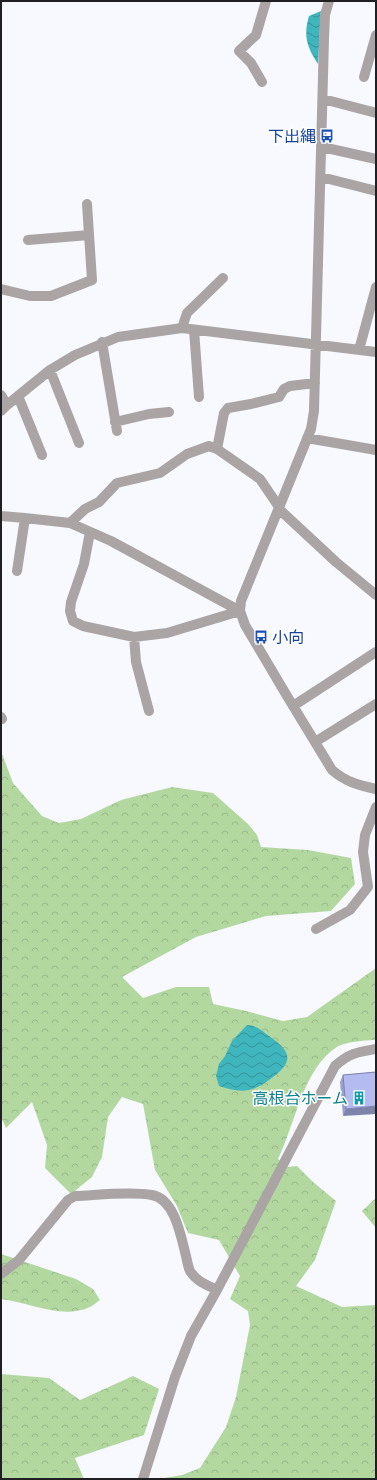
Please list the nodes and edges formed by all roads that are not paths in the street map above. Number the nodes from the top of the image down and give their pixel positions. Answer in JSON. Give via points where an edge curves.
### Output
{"nodes":[{"id":1,"x":266,"y":1,"type":"edge"},
{"id":2,"x":329,"y":1,"type":"edge"},
{"id":3,"x":376,"y":35,"type":"edge"},
{"id":4,"x":364,"y":77,"type":"dead end"},
{"id":5,"x":262,"y":82,"type":"dead end"},
{"id":6,"x":323,"y":99,"type":"junction"},
{"id":7,"x":376,"y":113,"type":"edge"},
{"id":8,"x":322,"y":147,"type":"junction"},
{"id":9,"x":376,"y":159,"type":"edge"},
{"id":10,"x":321,"y":177,"type":"junction"},
{"id":11,"x":376,"y":192,"type":"edge"},
{"id":12,"x":87,"y":204,"type":"dead end"},
{"id":13,"x":89,"y":235,"type":"junction"},
{"id":14,"x":28,"y":240,"type":"dead end"},
{"id":15,"x":223,"y":278,"type":"dead end"},
{"id":16,"x":376,"y":287,"type":"edge"},
{"id":17,"x":1,"y":289,"type":"edge"},
{"id":18,"x":182,"y":328,"type":"junction"},
{"id":19,"x":194,"y":330,"type":"junction"},
{"id":20,"x":102,"y":342,"type":"junction"},
{"id":21,"x":316,"y":344,"type":"junction"},
{"id":22,"x":360,"y":350,"type":"junction"},
{"id":23,"x":376,"y":352,"type":"edge"},
{"id":24,"x":50,"y":370,"type":"junction"},
{"id":25,"x":315,"y":383,"type":"junction"},
{"id":26,"x":1,"y":395,"type":"edge"},
{"id":27,"x":18,"y":396,"type":"junction"},
{"id":28,"x":199,"y":397,"type":"dead end"},
{"id":29,"x":4,"y":408,"type":"edge"},
{"id":30,"x":169,"y":412,"type":"dead end"},
{"id":31,"x":307,"y":438,"type":"junction"},
{"id":32,"x":79,"y":443,"type":"dead end"},
{"id":33,"x":218,"y":449,"type":"junction"},
{"id":34,"x":376,"y":450,"type":"edge"},
{"id":35,"x":42,"y":455,"type":"dead end"},
{"id":36,"x":279,"y":508,"type":"junction"},
{"id":37,"x":1,"y":516,"type":"edge"},
{"id":38,"x":26,"y":518,"type":"junction"},
{"id":39,"x":70,"y":523,"type":"junction"},
{"id":40,"x":90,"y":532,"type":"junction"},
{"id":41,"x":17,"y":571,"type":"dead end"},
{"id":42,"x":376,"y":595,"type":"edge"},
{"id":43,"x":240,"y":611,"type":"junction"},
{"id":44,"x":134,"y":637,"type":"junction"},
{"id":45,"x":376,"y":652,"type":"edge"},
{"id":46,"x":376,"y":704,"type":"edge"},
{"id":47,"x":293,"y":706,"type":"junction"},
{"id":48,"x":148,"y":711,"type":"dead end"},
{"id":49,"x":315,"y":742,"type":"junction"},
{"id":50,"x":376,"y":789,"type":"edge"},
{"id":51,"x":376,"y":807,"type":"edge"},
{"id":52,"x":316,"y":930,"type":"dead end"},
{"id":53,"x":376,"y":1049,"type":"edge"},
{"id":54,"x":1,"y":1274,"type":"edge"},
{"id":55,"x":217,"y":1290,"type":"junction"},
{"id":56,"x":143,"y":1479,"type":"edge"}],
"edges":[{"from":1,"to":5,"type":"street","via":[[256,35],[239,51],[251,63]]},
{"from":2,"to":6,"type":"street","via":[[325,15]]},
{"from":3,"to":4,"type":"street"},
{"from":6,"to":7,"type":"street"},
{"from":6,"to":8,"type":"street"},
{"from":8,"to":9,"type":"street"},
{"from":8,"to":10,"type":"street"},
{"from":10,"to":11,"type":"street"},
{"from":10,"to":21,"type":"street"},
{"from":12,"to":13,"type":"street"},
{"from":13,"to":14,"type":"street"},
{"from":13,"to":17,"type":"street","via":[[92,280],[51,296],[30,296]]},
{"from":15,"to":18,"type":"street","via":[[187,313]]},
{"from":16,"to":22,"type":"street"},
{"from":18,"to":19,"type":"street"},
{"from":18,"to":20,"type":"street","via":[[118,337]]},
{"from":19,"to":21,"type":"street"},
{"from":19,"to":28,"type":"street"},
{"from":20,"to":24,"type":"street"},
{"from":20,"to":30,"type":"street","via":[[116,426],[149,414]]},
{"from":21,"to":22,"type":"street"},
{"from":21,"to":25,"type":"street"},
{"from":22,"to":23,"type":"street"},
{"from":24,"to":27,"type":"street"},
{"from":24,"to":32,"type":"street"},
{"from":25,"to":31,"type":"street","via":[[314,410]]},
{"from":25,"to":33,"type":"street","via":[[290,386],[279,396],[228,408],[224,413]]},
{"from":26,"to":29,"type":"street"},
{"from":27,"to":29,"type":"street"},
{"from":27,"to":35,"type":"street"},
{"from":31,"to":34,"type":"street"},
{"from":31,"to":36,"type":"street"},
{"from":33,"to":36,"type":"street","via":[[260,479]]},
{"from":33,"to":39,"type":"street","via":[[202,447],[160,472],[117,483],[99,502],[85,509]]},
{"from":36,"to":42,"type":"street","via":[[336,562]]},
{"from":36,"to":43,"type":"street","via":[[243,596]]},
{"from":37,"to":38,"type":"street"},
{"from":38,"to":39,"type":"street"},
{"from":38,"to":41,"type":"street"},
{"from":39,"to":40,"type":"street"},
{"from":40,"to":43,"type":"street"},
{"from":40,"to":44,"type":"street","via":[[84,564],[71,602],[73,620],[84,626]]},
{"from":43,"to":44,"type":"street","via":[[167,633]]},
{"from":43,"to":47,"type":"street","via":[[245,625]]},
{"from":44,"to":48,"type":"street","via":[[136,662]]},
{"from":45,"to":47,"type":"street"},
{"from":46,"to":49,"type":"street"},
{"from":47,"to":49,"type":"street"},
{"from":49,"to":50,"type":"street","via":[[332,770],[342,778]]},
{"from":51,"to":52,"type":"street","via":[[365,835],[363,852],[368,886],[350,910]]},
{"from":53,"to":55,"type":"street","via":[[356,1052],[335,1066]]},
{"from":54,"to":55,"type":"street","via":[[19,1260],[68,1200],[75,1196],[153,1195],[163,1200],[171,1211],[179,1228],[190,1270],[198,1280]]},
{"from":55,"to":56,"type":"street","via":[[191,1336],[175,1377]]}]}
